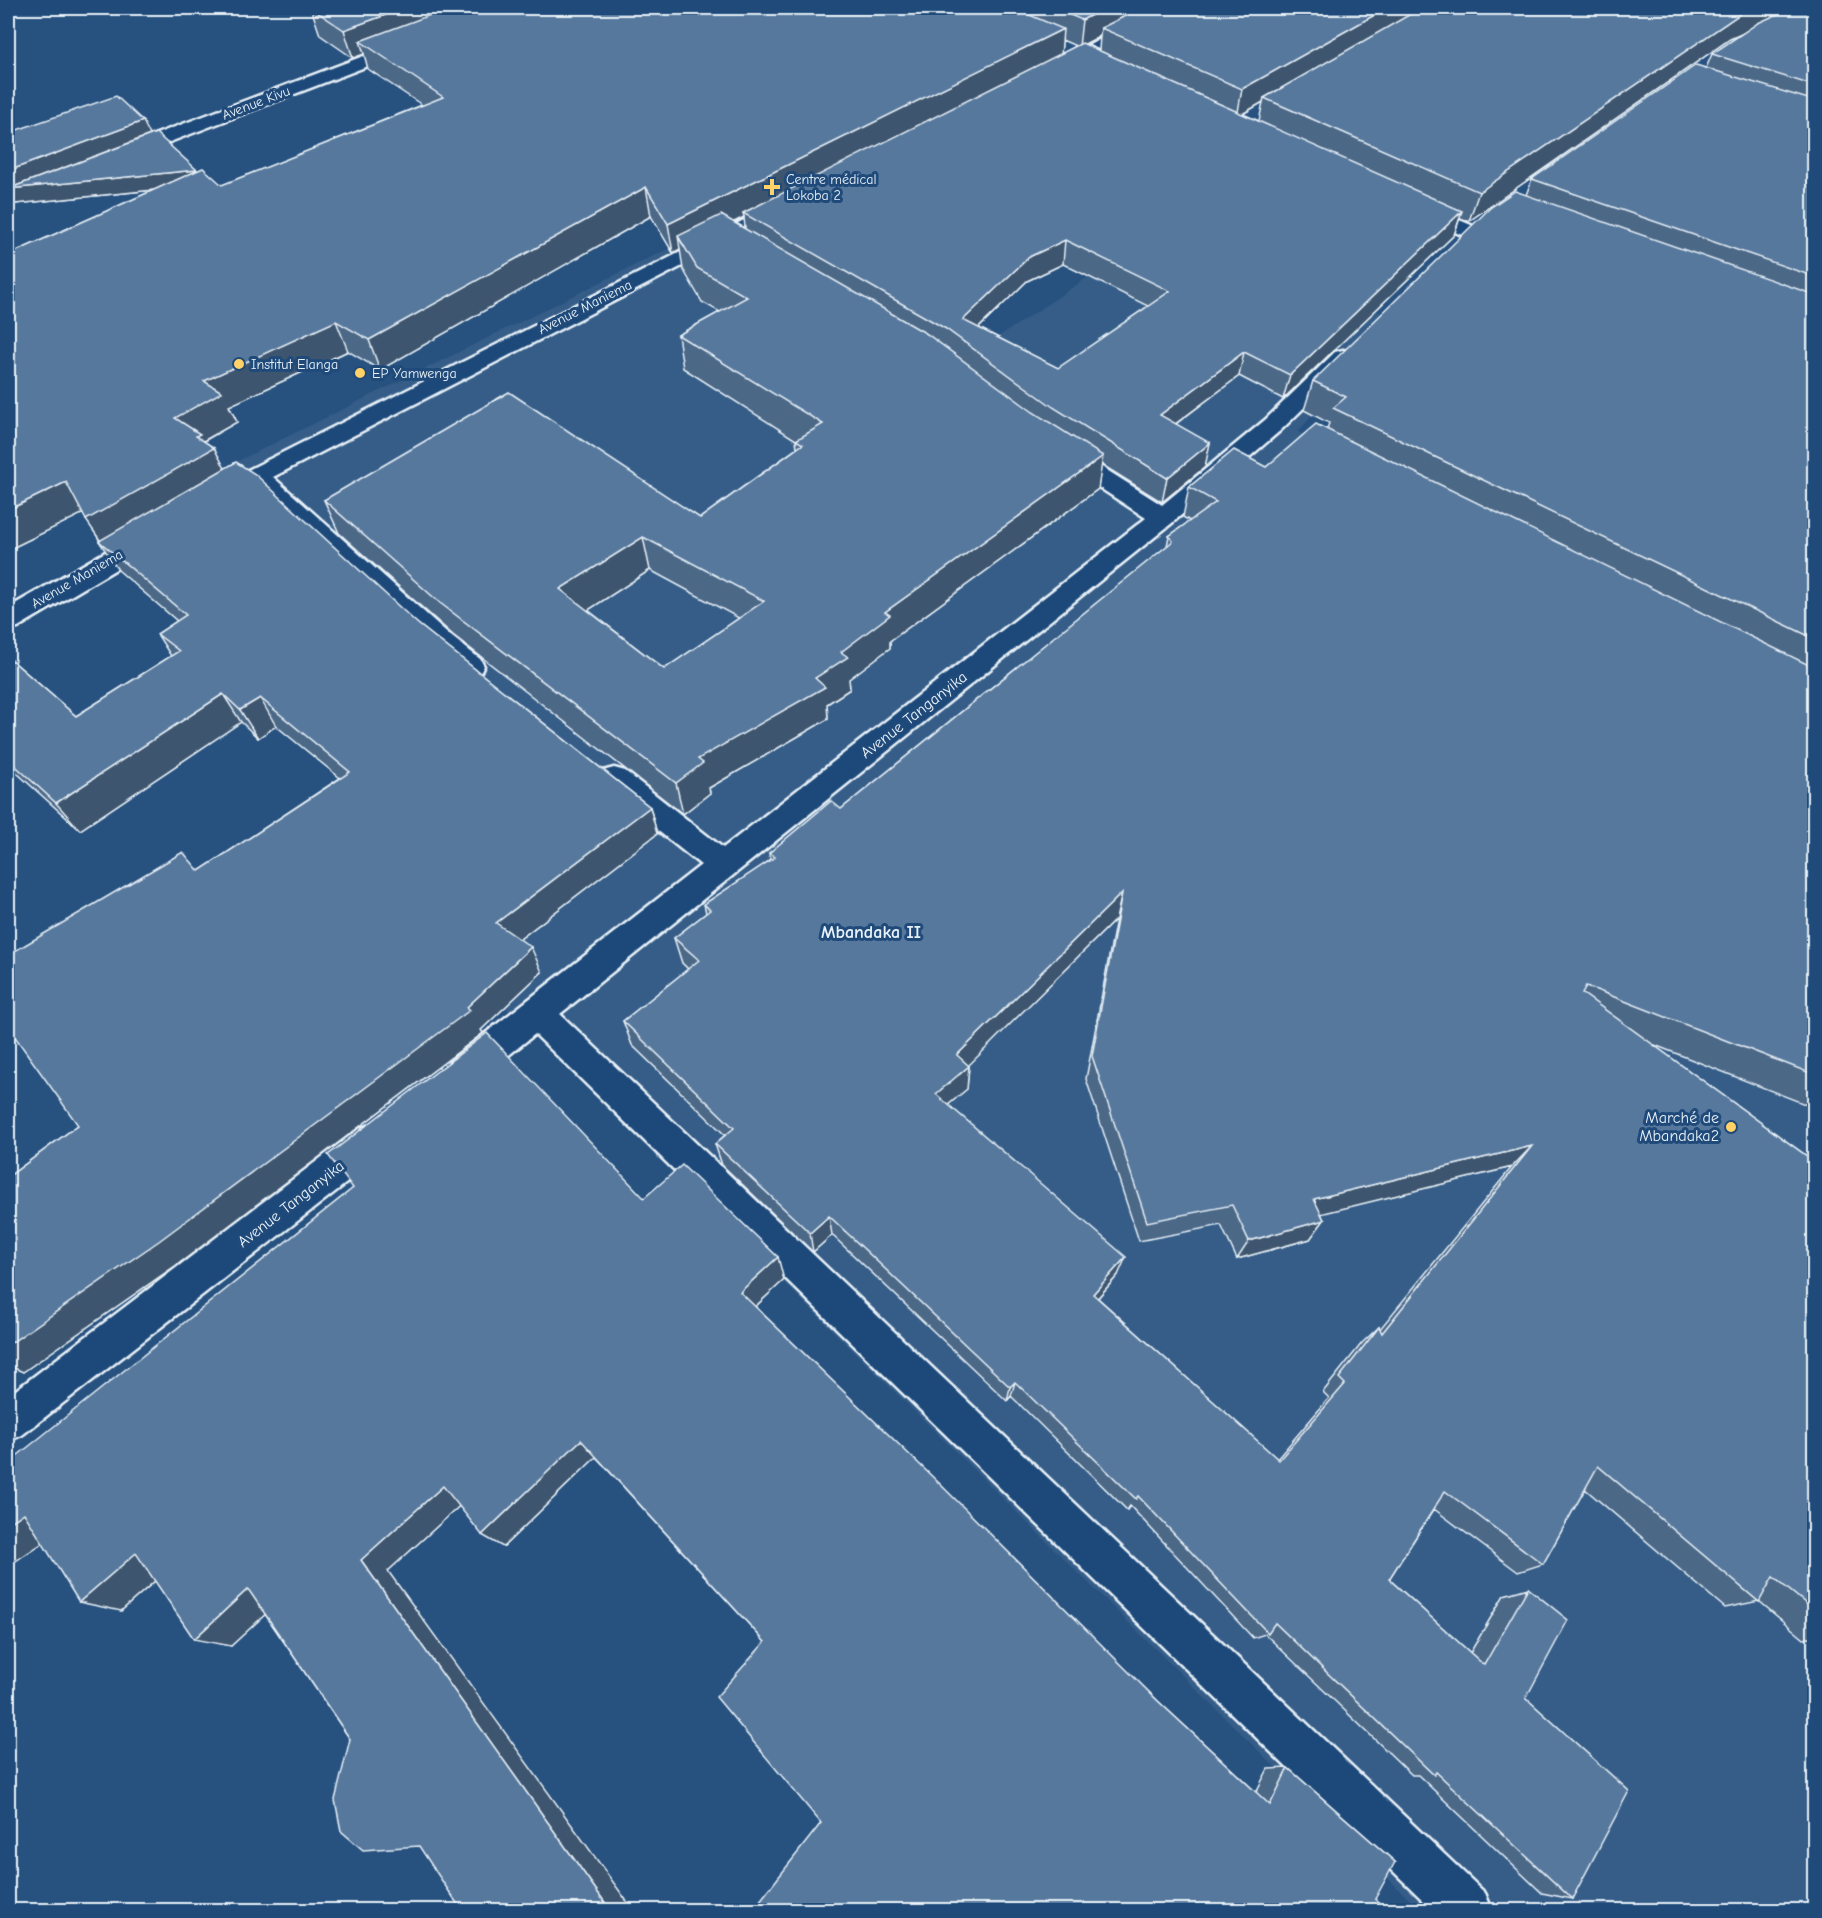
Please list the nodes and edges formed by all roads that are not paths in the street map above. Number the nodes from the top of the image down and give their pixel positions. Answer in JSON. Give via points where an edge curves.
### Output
{"nodes":[{"id":1,"x":1169,"y":8,"type":"edge"},
{"id":2,"x":426,"y":37,"type":"edge"},
{"id":3,"x":1059,"y":46,"type":"edge"},
{"id":4,"x":1080,"y":56,"type":"junction"},
{"id":5,"x":1101,"y":65,"type":"edge"},
{"id":6,"x":1039,"y":77,"type":"edge"},
{"id":7,"x":107,"y":160,"type":"edge"},
{"id":8,"x":808,"y":194,"type":"edge"},
{"id":9,"x":1397,"y":199,"type":"edge"},
{"id":10,"x":724,"y":236,"type":"junction"},
{"id":11,"x":744,"y":248,"type":"edge"},
{"id":12,"x":1446,"y":256,"type":"edge"},
{"id":13,"x":1364,"y":337,"type":"edge"},
{"id":14,"x":1040,"y":438,"type":"edge"},
{"id":15,"x":257,"y":475,"type":"junction"},
{"id":16,"x":197,"y":510,"type":"edge"},
{"id":17,"x":1162,"y":517,"type":"junction"},
{"id":18,"x":167,"y":527,"type":"edge"},
{"id":19,"x":8,"y":620,"type":"edge"},
{"id":20,"x":489,"y":681,"type":"edge"},
{"id":21,"x":592,"y":762,"type":"edge"},
{"id":22,"x":724,"y":866,"type":"junction"},
{"id":23,"x":537,"y":1014,"type":"junction"},
{"id":24,"x":442,"y":1087,"type":"edge"},
{"id":25,"x":395,"y":1123,"type":"edge"},
{"id":26,"x":8,"y":1421,"type":"edge"},
{"id":27,"x":1468,"y":1911,"type":"edge"}],
"edges":[{"from":1,"to":4,"type":"street"},
{"from":2,"to":7,"type":"street","name":"Avenue Kivu"},
{"from":3,"to":4,"type":"street"},
{"from":4,"to":5,"type":"street"},
{"from":4,"to":6,"type":"street"},
{"from":8,"to":10,"type":"street","name":"Avenue Maniema"},
{"from":9,"to":12,"type":"street","via":[[1479,227]]},
{"from":10,"to":11,"type":"street"},
{"from":10,"to":15,"type":"street","name":"Avenue Maniema"},
{"from":13,"to":17,"type":"street","name":"Avenue Tanganyika","via":[[1283,430]]},
{"from":14,"to":17,"type":"street"},
{"from":15,"to":16,"type":"street","name":"Avenue Maniema"},
{"from":15,"to":20,"type":"street","via":[[442,644]]},
{"from":17,"to":22,"type":"street","name":"Avenue Tanganyika"},
{"from":18,"to":19,"type":"street","name":"Avenue Maniema"},
{"from":21,"to":22,"type":"street"},
{"from":22,"to":23,"type":"street","name":"Avenue Tanganyika"},
{"from":23,"to":24,"type":"street","name":"Avenue Tanganyika"},
{"from":23,"to":27,"type":"street"},
{"from":25,"to":26,"type":"street","name":"Avenue Tanganyika"}]}
